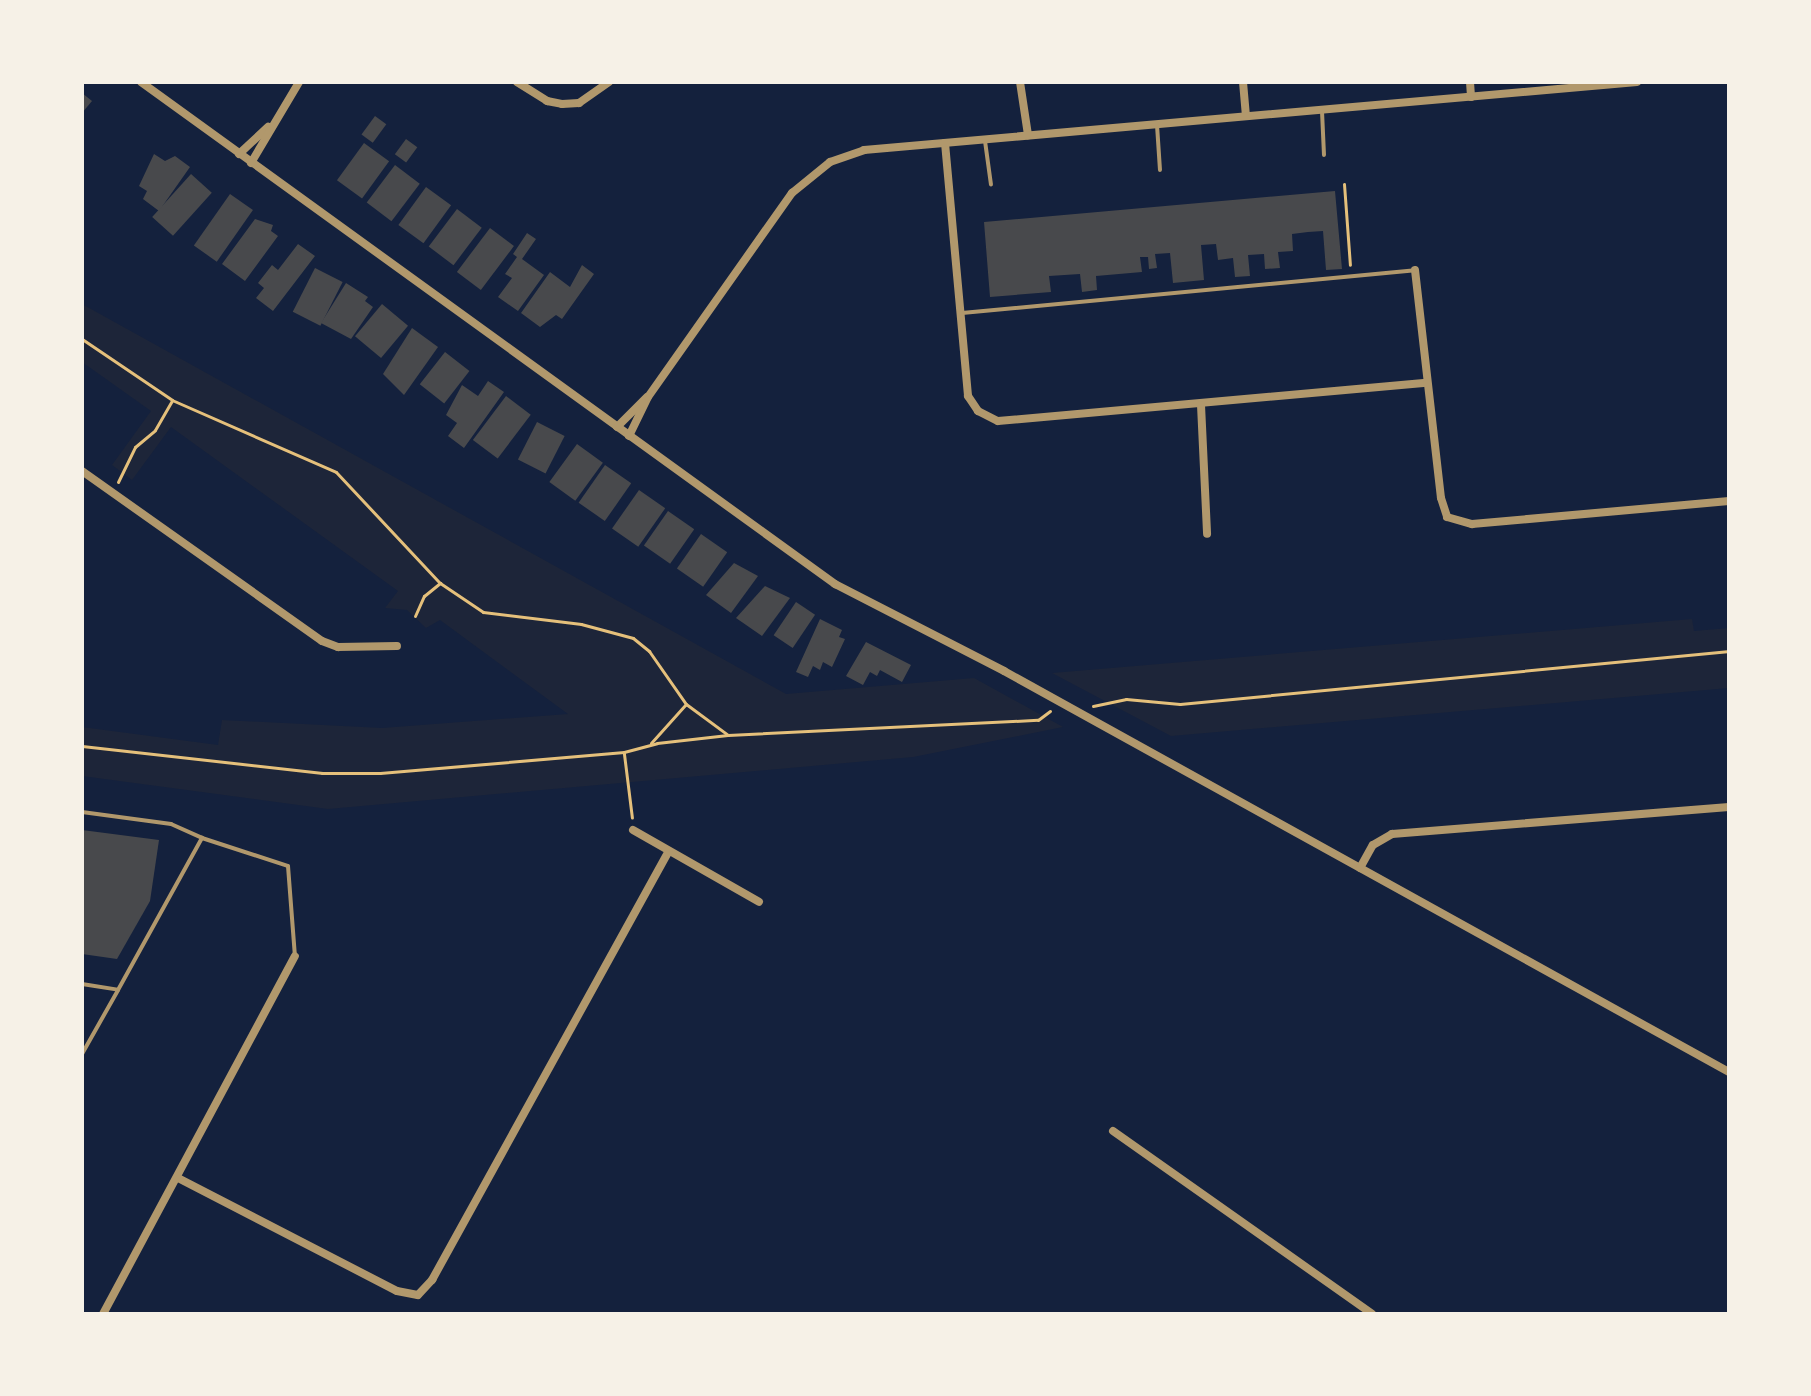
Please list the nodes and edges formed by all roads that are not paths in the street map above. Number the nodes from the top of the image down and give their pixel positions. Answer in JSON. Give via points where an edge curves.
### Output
{"nodes":[{"id":1,"x":141,"y":82,"type":"edge"},
{"id":2,"x":299,"y":82,"type":"edge"},
{"id":3,"x":517,"y":82,"type":"edge"},
{"id":4,"x":609,"y":82,"type":"edge"},
{"id":5,"x":1020,"y":82,"type":"edge"},
{"id":6,"x":1243,"y":82,"type":"edge"},
{"id":7,"x":1470,"y":82,"type":"edge"},
{"id":8,"x":1637,"y":82,"type":"edge"},
{"id":9,"x":1471,"y":97,"type":"junction"},
{"id":10,"x":1322,"y":111,"type":"junction"},
{"id":11,"x":1246,"y":116,"type":"junction"},
{"id":12,"x":1157,"y":125,"type":"junction"},
{"id":13,"x":269,"y":127,"type":"junction"},
{"id":14,"x":1028,"y":135,"type":"junction"},
{"id":15,"x":985,"y":138,"type":"junction"},
{"id":16,"x":945,"y":143,"type":"junction"},
{"id":17,"x":239,"y":154,"type":"junction"},
{"id":18,"x":1324,"y":155,"type":"dead end"},
{"id":19,"x":251,"y":163,"type":"junction"},
{"id":20,"x":1160,"y":170,"type":"dead end"},
{"id":21,"x":991,"y":185,"type":"dead end"},
{"id":22,"x":1415,"y":270,"type":"joint"},
{"id":23,"x":960,"y":314,"type":"junction"},
{"id":24,"x":1426,"y":383,"type":"junction"},
{"id":25,"x":648,"y":397,"type":"junction"},
{"id":26,"x":1201,"y":405,"type":"junction"},
{"id":27,"x":617,"y":427,"type":"junction"},
{"id":28,"x":629,"y":436,"type":"junction"},
{"id":29,"x":82,"y":471,"type":"edge"},
{"id":30,"x":1729,"y":501,"type":"edge"},
{"id":31,"x":1207,"y":534,"type":"dead end"},
{"id":32,"x":397,"y":646,"type":"dead end"},
{"id":33,"x":1729,"y":807,"type":"edge"},
{"id":34,"x":82,"y":812,"type":"edge"},
{"id":35,"x":633,"y":830,"type":"road end"},
{"id":36,"x":202,"y":838,"type":"junction"},
{"id":37,"x":669,"y":851,"type":"junction"},
{"id":38,"x":1360,"y":868,"type":"junction"},
{"id":39,"x":759,"y":902,"type":"dead end"},
{"id":40,"x":295,"y":956,"type":"joint"},
{"id":41,"x":82,"y":984,"type":"edge"},
{"id":42,"x":118,"y":990,"type":"junction"},
{"id":43,"x":82,"y":1054,"type":"edge"},
{"id":44,"x":1729,"y":1072,"type":"edge"},
{"id":45,"x":1113,"y":1131,"type":"dead end"},
{"id":46,"x":178,"y":1178,"type":"junction"},
{"id":47,"x":103,"y":1314,"type":"edge"},
{"id":48,"x":1372,"y":1314,"type":"edge"}],
"edges":[{"from":1,"to":17,"type":"street"},
{"from":2,"to":13,"type":"street"},
{"from":3,"to":4,"type":"street","via":[[562,104],[579,103]]},
{"from":5,"to":14,"type":"street"},
{"from":6,"to":11,"type":"street"},
{"from":7,"to":9,"type":"street"},
{"from":8,"to":9,"type":"street"},
{"from":9,"to":10,"type":"street"},
{"from":10,"to":11,"type":"street"},
{"from":10,"to":18,"type":"lane"},
{"from":11,"to":12,"type":"street"},
{"from":12,"to":14,"type":"street"},
{"from":12,"to":20,"type":"lane"},
{"from":13,"to":17,"type":"street"},
{"from":13,"to":19,"type":"street"},
{"from":14,"to":15,"type":"street"},
{"from":15,"to":16,"type":"street"},
{"from":15,"to":21,"type":"lane"},
{"from":16,"to":23,"type":"street"},
{"from":16,"to":25,"type":"street","via":[[864,150],[809,175]]},
{"from":17,"to":19,"type":"street"},
{"from":19,"to":27,"type":"street"},
{"from":22,"to":23,"type":"lane"},
{"from":22,"to":24,"type":"street"},
{"from":23,"to":26,"type":"street","via":[[968,396],[978,411],[998,421]]},
{"from":24,"to":26,"type":"street"},
{"from":24,"to":30,"type":"street","via":[[1447,517],[1472,524]]},
{"from":25,"to":27,"type":"street"},
{"from":25,"to":28,"type":"street"},
{"from":26,"to":31,"type":"street"},
{"from":27,"to":28,"type":"street"},
{"from":28,"to":38,"type":"street","via":[[835,584]]},
{"from":29,"to":32,"type":"street","via":[[322,641],[338,647]]},
{"from":33,"to":38,"type":"street","via":[[1392,834],[1373,845]]},
{"from":34,"to":36,"type":"lane","via":[[171,824]]},
{"from":35,"to":37,"type":"street"},
{"from":36,"to":40,"type":"lane","via":[[288,866]]},
{"from":36,"to":42,"type":"lane"},
{"from":37,"to":39,"type":"street"},
{"from":37,"to":46,"type":"street","via":[[440,1267],[418,1295],[397,1291]]},
{"from":38,"to":44,"type":"street"},
{"from":40,"to":46,"type":"street"},
{"from":41,"to":42,"type":"lane"},
{"from":42,"to":43,"type":"lane"},
{"from":45,"to":48,"type":"street"},
{"from":46,"to":47,"type":"street"}]}
